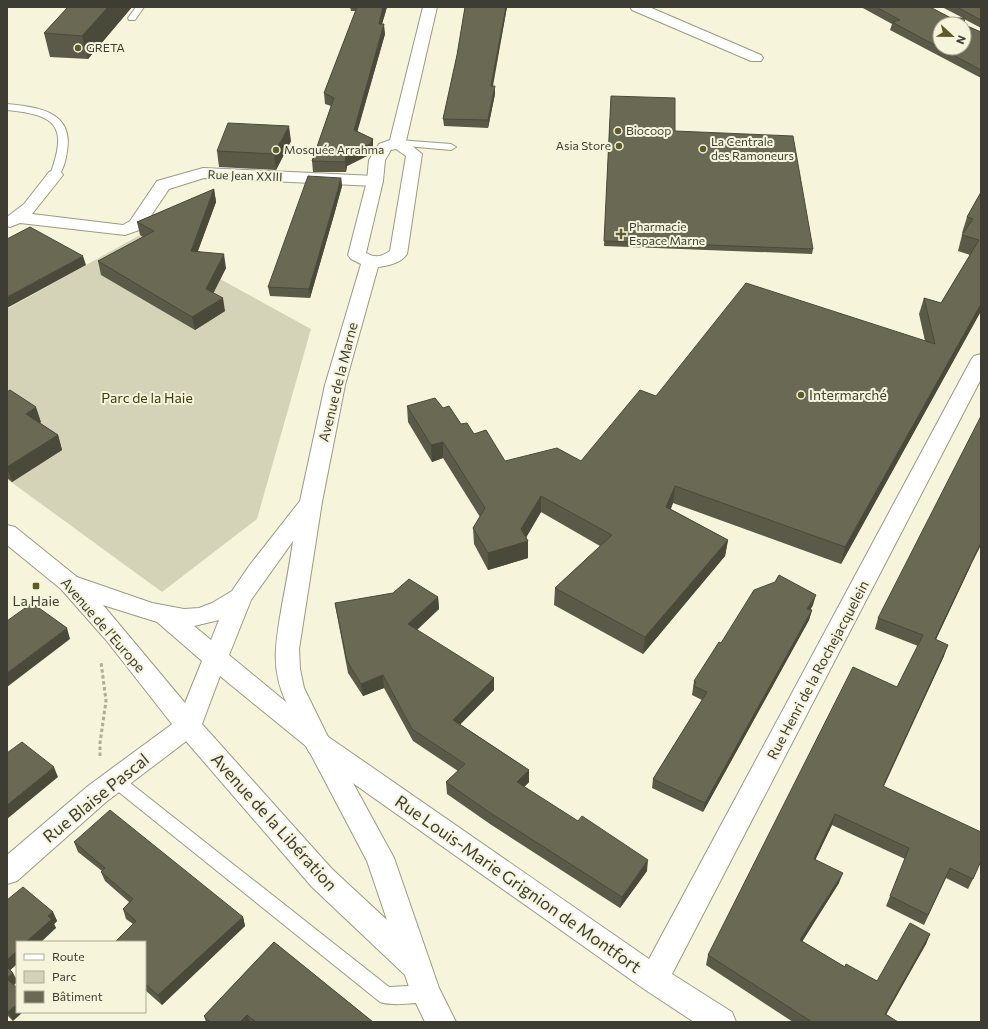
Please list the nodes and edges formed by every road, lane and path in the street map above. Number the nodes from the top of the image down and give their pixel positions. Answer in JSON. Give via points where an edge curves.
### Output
{"nodes":[{"id":1,"x":140,"y":7,"type":"edge"},
{"id":2,"x":430,"y":7,"type":"edge"},
{"id":3,"x":638,"y":7,"type":"edge"},
{"id":4,"x":132,"y":18,"type":"dead end"},
{"id":5,"x":756,"y":58,"type":"dead end"},
{"id":6,"x":7,"y":107,"type":"edge"},
{"id":7,"x":398,"y":144,"type":"junction"},
{"id":8,"x":451,"y":147,"type":"dead end"},
{"id":9,"x":55,"y":175,"type":"joint"},
{"id":10,"x":375,"y":181,"type":"junction"},
{"id":11,"x":13,"y":221,"type":"edge"},
{"id":12,"x":370,"y":263,"type":"junction"},
{"id":13,"x":981,"y":360,"type":"edge"},
{"id":14,"x":311,"y":502,"type":"junction"},
{"id":15,"x":7,"y":533,"type":"edge"},
{"id":16,"x":70,"y":583,"type":"junction"},
{"id":17,"x":240,"y":597,"type":"junction"},
{"id":18,"x":166,"y":617,"type":"junction"},
{"id":19,"x":101,"y":655,"type":"dead end"},
{"id":20,"x":216,"y":657,"type":"junction"},
{"id":21,"x":188,"y":726,"type":"junction"},
{"id":22,"x":318,"y":744,"type":"junction"},
{"id":23,"x":115,"y":780,"type":"junction"},
{"id":24,"x":7,"y":872,"type":"edge"},
{"id":25,"x":654,"y":979,"type":"junction"},
{"id":26,"x":421,"y":980,"type":"junction"},
{"id":27,"x":441,"y":1022,"type":"edge"},
{"id":28,"x":720,"y":1022,"type":"edge"}],
"edges":[{"from":1,"to":4,"type":"lane"},
{"from":2,"to":7,"type":"main road"},
{"from":3,"to":5,"type":"main road"},
{"from":6,"to":9,"type":"lane","via":[[30,108],[54,118],[65,135],[62,158]]},
{"from":7,"to":8,"type":"lane"},
{"from":7,"to":10,"type":"main road","via":[[385,147],[377,160]]},
{"from":7,"to":12,"type":"main road","via":[[414,154],[398,254],[388,261]]},
{"from":9,"to":11,"type":"main road","name":"Rue Jean XXIII","via":[[32,206]]},
{"from":10,"to":11,"type":"main road","name":"Rue Jean XXIII","via":[[203,174],[163,185],[136,225],[125,230]]},
{"from":10,"to":12,"type":"main road","via":[[357,255]]},
{"from":12,"to":14,"type":"main road","name":"Avenue de la Marne","via":[[335,384]]},
{"from":13,"to":25,"type":"main road","name":"Rue Henri de la Rochejacquelein"},
{"from":14,"to":17,"type":"main road","name":"Avenue de la Libération"},
{"from":14,"to":22,"type":"main road","name":"Avenue de la Libération","via":[[287,649],[292,688]]},
{"from":15,"to":16,"type":"main road","name":"Avenue de l’Europe"},
{"from":16,"to":18,"type":"main road","name":"Avenue de la Libération"},
{"from":16,"to":21,"type":"main road","name":"Avenue de l’Europe","via":[[114,633]]},
{"from":17,"to":18,"type":"main road","name":"Avenue de la Libération","via":[[221,610],[199,617]]},
{"from":17,"to":20,"type":"main road","name":"Avenue de la Libération"},
{"from":18,"to":20,"type":"main road","name":"Avenue de la Libération"},
{"from":19,"to":23,"type":"path","via":[[106,706],[98,747],[101,764]]},
{"from":20,"to":21,"type":"main road","name":"Avenue de la Libération"},
{"from":20,"to":22,"type":"main road","name":"Avenue de la Libération"},
{"from":21,"to":23,"type":"main road","name":"Rue Blaise Pascal"},
{"from":21,"to":26,"type":"main road","name":"Avenue de la Libération","via":[[322,878]]},
{"from":22,"to":25,"type":"main road","name":"Rue Louis-Marie Grignion de Montfort"},
{"from":22,"to":26,"type":"main road","name":"Avenue de la Libération","via":[[380,858]]},
{"from":23,"to":24,"type":"main road","name":"Rue Blaise Pascal"},
{"from":23,"to":26,"type":"lane","via":[[386,996]]},
{"from":25,"to":28,"type":"main road","name":"Rue Louis-Marie Grignion de Montfort"},
{"from":26,"to":27,"type":"main road","name":"Avenue de la Libération"}]}
